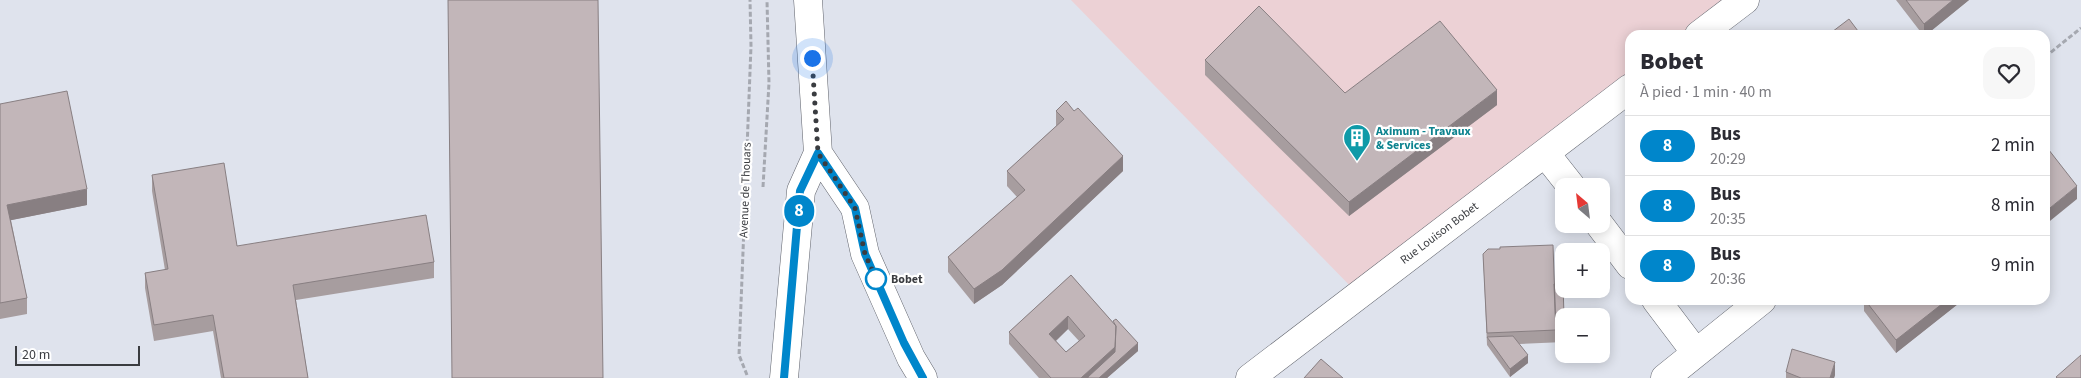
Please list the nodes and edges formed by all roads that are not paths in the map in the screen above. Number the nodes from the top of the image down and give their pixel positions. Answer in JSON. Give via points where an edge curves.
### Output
{"nodes":[{"id":1,"x":808,"y":0,"type":"edge"},
{"id":2,"x":1745,"y":0,"type":"edge"},
{"id":3,"x":1706,"y":30,"type":"edge"},
{"id":4,"x":1625,"y":92,"type":"edge"},
{"id":5,"x":818,"y":153,"type":"junction"},
{"id":6,"x":1546,"y":153,"type":"junction"},
{"id":7,"x":1565,"y":178,"type":"edge"},
{"id":8,"x":1606,"y":233,"type":"edge"},
{"id":9,"x":1625,"y":258,"type":"edge"},
{"id":10,"x":1660,"y":305,"type":"edge"},
{"id":11,"x":1756,"y":305,"type":"edge"},
{"id":12,"x":1696,"y":353,"type":"junction"},
{"id":13,"x":784,"y":378,"type":"edge"},
{"id":14,"x":923,"y":378,"type":"edge"},
{"id":15,"x":1250,"y":378,"type":"edge"},
{"id":16,"x":1665,"y":378,"type":"edge"}],
"edges":[{"from":1,"to":5,"type":"street"},
{"from":2,"to":3,"type":"street"},
{"from":4,"to":6,"type":"street","name":"Rue Louison Bobet"},
{"from":5,"to":13,"type":"street","via":[[800,191]]},
{"from":5,"to":14,"type":"street","via":[[855,208],[865,254]]},
{"from":6,"to":7,"type":"street"},
{"from":6,"to":15,"type":"street","name":"Rue Louison Bobet"},
{"from":8,"to":9,"type":"street"},
{"from":10,"to":12,"type":"street"},
{"from":11,"to":12,"type":"street"},
{"from":12,"to":16,"type":"street"}]}
